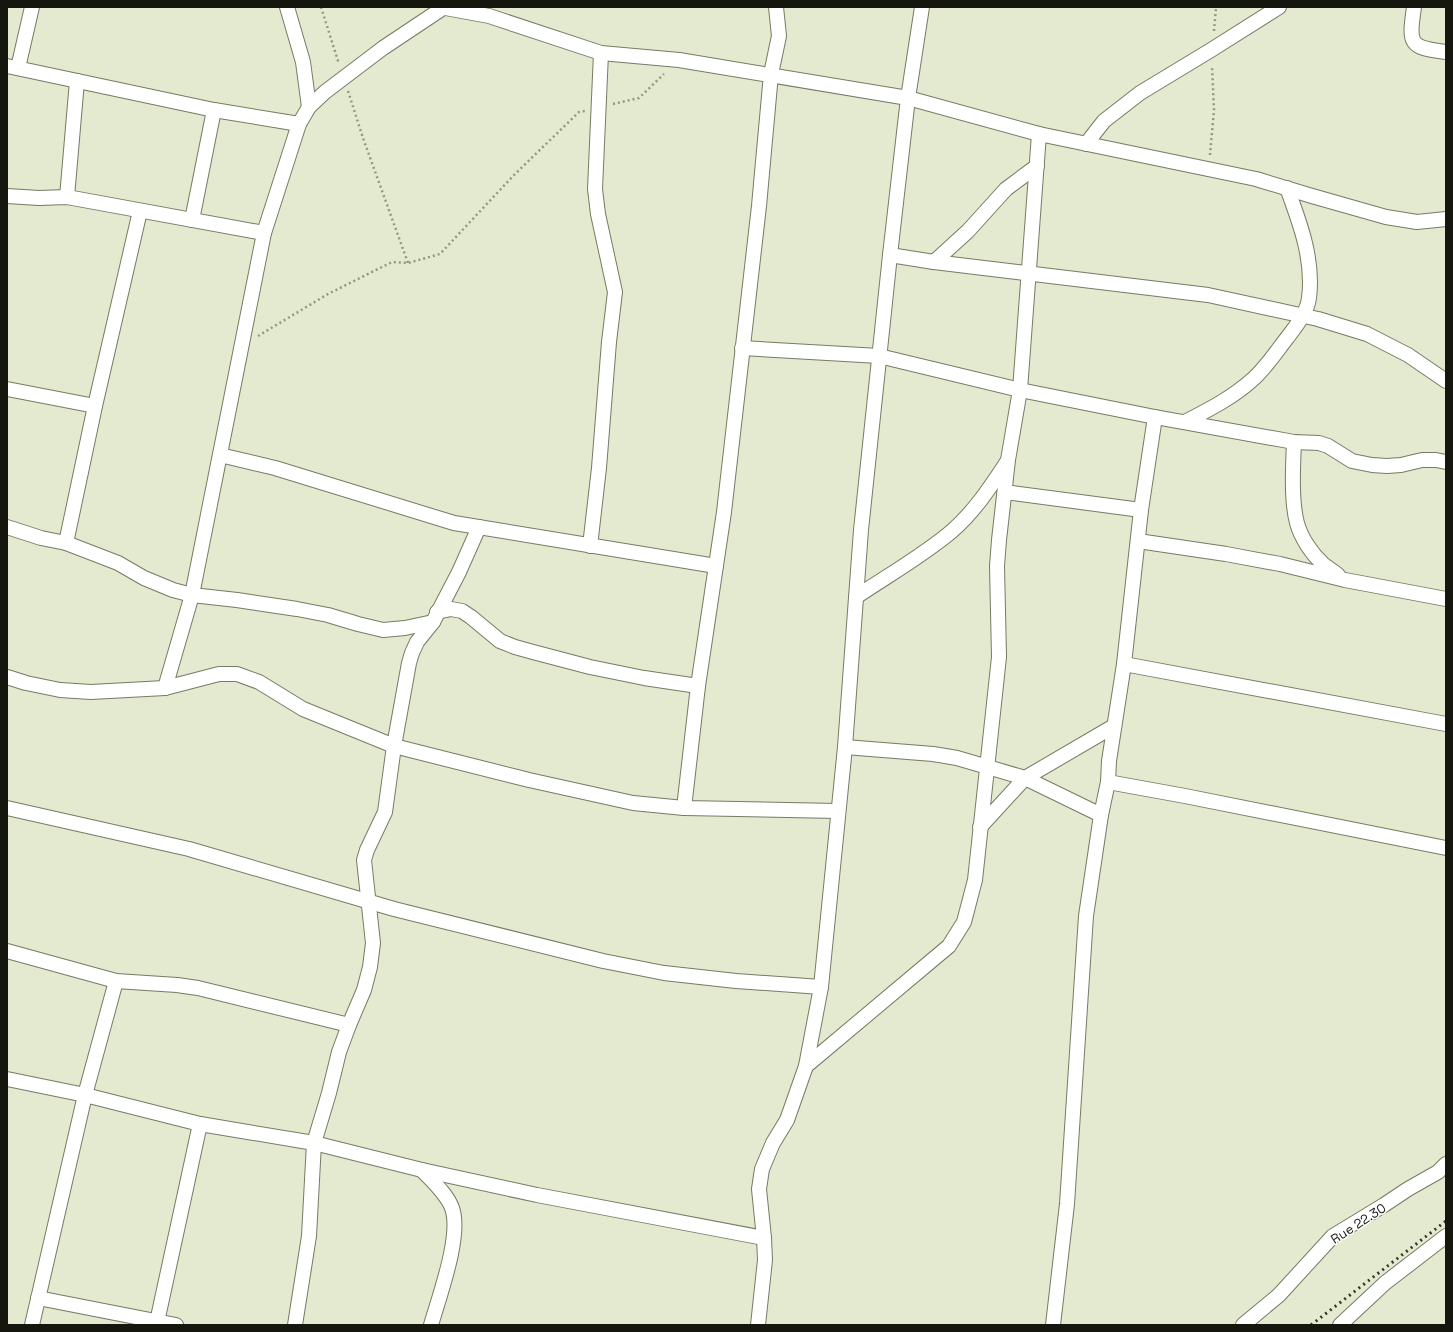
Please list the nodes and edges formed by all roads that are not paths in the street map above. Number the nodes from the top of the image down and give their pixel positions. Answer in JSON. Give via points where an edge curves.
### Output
{"nodes":[{"id":1,"x":32,"y":7,"type":"edge"},
{"id":2,"x":286,"y":7,"type":"edge"},
{"id":3,"x":441,"y":7,"type":"edge"},
{"id":4,"x":776,"y":7,"type":"edge"},
{"id":5,"x":922,"y":7,"type":"edge"},
{"id":6,"x":1279,"y":7,"type":"edge"},
{"id":7,"x":1414,"y":7,"type":"edge"},
{"id":8,"x":1446,"y":52,"type":"edge"},
{"id":9,"x":601,"y":53,"type":"junction"},
{"id":10,"x":13,"y":67,"type":"edge"},
{"id":11,"x":771,"y":74,"type":"junction"},
{"id":12,"x":77,"y":81,"type":"junction"},
{"id":13,"x":908,"y":98,"type":"junction"},
{"id":14,"x":310,"y":107,"type":"junction"},
{"id":15,"x":214,"y":110,"type":"junction"},
{"id":16,"x":299,"y":124,"type":"junction"},
{"id":17,"x":1039,"y":134,"type":"junction"},
{"id":18,"x":1086,"y":144,"type":"junction"},
{"id":19,"x":1037,"y":166,"type":"junction"},
{"id":20,"x":1287,"y":188,"type":"junction"},
{"id":21,"x":7,"y":196,"type":"edge"},
{"id":22,"x":67,"y":197,"type":"junction"},
{"id":23,"x":140,"y":211,"type":"junction"},
{"id":24,"x":1446,"y":219,"type":"edge"},
{"id":25,"x":192,"y":220,"type":"junction"},
{"id":26,"x":264,"y":233,"type":"junction"},
{"id":27,"x":890,"y":255,"type":"junction"},
{"id":28,"x":934,"y":262,"type":"junction"},
{"id":29,"x":1029,"y":273,"type":"junction"},
{"id":30,"x":1303,"y":315,"type":"junction"},
{"id":31,"x":742,"y":348,"type":"junction"},
{"id":32,"x":880,"y":356,"type":"junction"},
{"id":33,"x":1446,"y":381,"type":"edge"},
{"id":34,"x":7,"y":389,"type":"edge"},
{"id":35,"x":1020,"y":390,"type":"junction"},
{"id":36,"x":95,"y":406,"type":"junction"},
{"id":37,"x":1155,"y":417,"type":"junction"},
{"id":38,"x":1185,"y":422,"type":"junction"},
{"id":39,"x":1294,"y":442,"type":"junction"},
{"id":40,"x":220,"y":455,"type":"junction"},
{"id":41,"x":1008,"y":460,"type":"junction"},
{"id":42,"x":1446,"y":462,"type":"edge"},
{"id":43,"x":1005,"y":492,"type":"junction"},
{"id":44,"x":1141,"y":510,"type":"junction"},
{"id":45,"x":7,"y":527,"type":"edge"},
{"id":46,"x":479,"y":527,"type":"junction"},
{"id":47,"x":1138,"y":542,"type":"junction"},
{"id":48,"x":66,"y":543,"type":"junction"},
{"id":49,"x":590,"y":546,"type":"junction"},
{"id":50,"x":716,"y":566,"type":"junction"},
{"id":51,"x":1345,"y":580,"type":"junction"},
{"id":52,"x":192,"y":595,"type":"junction"},
{"id":53,"x":856,"y":597,"type":"junction"},
{"id":54,"x":1446,"y":599,"type":"edge"},
{"id":55,"x":435,"y":617,"type":"junction"},
{"id":56,"x":1124,"y":664,"type":"junction"},
{"id":57,"x":7,"y":677,"type":"edge"},
{"id":58,"x":698,"y":686,"type":"junction"},
{"id":59,"x":166,"y":688,"type":"junction"},
{"id":60,"x":1446,"y":724,"type":"edge"},
{"id":61,"x":1114,"y":726,"type":"junction"},
{"id":62,"x":394,"y":746,"type":"junction"},
{"id":63,"x":845,"y":747,"type":"junction"},
{"id":64,"x":986,"y":767,"type":"junction"},
{"id":65,"x":1025,"y":778,"type":"junction"},
{"id":66,"x":1108,"y":782,"type":"junction"},
{"id":67,"x":7,"y":808,"type":"edge"},
{"id":68,"x":684,"y":808,"type":"junction"},
{"id":69,"x":838,"y":811,"type":"junction"},
{"id":70,"x":1101,"y":815,"type":"junction"},
{"id":71,"x":980,"y":827,"type":"junction"},
{"id":72,"x":1446,"y":848,"type":"edge"},
{"id":73,"x":369,"y":901,"type":"junction"},
{"id":74,"x":7,"y":951,"type":"edge"},
{"id":75,"x":116,"y":981,"type":"junction"},
{"id":76,"x":821,"y":987,"type":"junction"},
{"id":77,"x":349,"y":1025,"type":"junction"},
{"id":78,"x":806,"y":1066,"type":"junction"},
{"id":79,"x":7,"y":1079,"type":"edge"},
{"id":80,"x":85,"y":1095,"type":"junction"},
{"id":81,"x":200,"y":1124,"type":"junction"},
{"id":82,"x":314,"y":1143,"type":"junction"},
{"id":83,"x":1446,"y":1164,"type":"edge"},
{"id":84,"x":422,"y":1170,"type":"junction"},
{"id":85,"x":1446,"y":1236,"type":"edge"},
{"id":86,"x":764,"y":1238,"type":"junction"},
{"id":87,"x":38,"y":1298,"type":"junction"},
{"id":88,"x":157,"y":1322,"type":"junction"},
{"id":89,"x":32,"y":1325,"type":"edge"},
{"id":90,"x":176,"y":1325,"type":"edge"},
{"id":91,"x":295,"y":1325,"type":"edge"},
{"id":92,"x":431,"y":1325,"type":"edge"},
{"id":93,"x":758,"y":1325,"type":"edge"},
{"id":94,"x":1053,"y":1325,"type":"edge"},
{"id":95,"x":1243,"y":1325,"type":"edge"},
{"id":96,"x":1340,"y":1325,"type":"edge"}],
"edges":[{"from":1,"to":10,"type":"street"},
{"from":2,"to":14,"type":"street","via":[[303,62]]},
{"from":3,"to":9,"type":"street","via":[[490,16]]},
{"from":3,"to":14,"type":"street","via":[[325,92]]},
{"from":4,"to":11,"type":"street","via":[[779,36]]},
{"from":5,"to":13,"type":"street"},
{"from":6,"to":18,"type":"street","via":[[1140,93],[1104,121]]},
{"from":7,"to":8,"type":"street","via":[[1412,40],[1426,50]]},
{"from":9,"to":11,"type":"street","via":[[679,60]]},
{"from":9,"to":49,"type":"street","via":[[594,189],[615,292]]},
{"from":10,"to":12,"type":"street"},
{"from":11,"to":13,"type":"street"},
{"from":11,"to":31,"type":"street"},
{"from":12,"to":15,"type":"street"},
{"from":12,"to":22,"type":"street"},
{"from":13,"to":17,"type":"street"},
{"from":13,"to":27,"type":"street"},
{"from":14,"to":16,"type":"street"},
{"from":15,"to":16,"type":"street"},
{"from":15,"to":25,"type":"street"},
{"from":16,"to":26,"type":"street"},
{"from":17,"to":18,"type":"street"},
{"from":17,"to":19,"type":"street"},
{"from":18,"to":20,"type":"street","via":[[1256,179]]},
{"from":19,"to":28,"type":"street","via":[[1006,189],[968,231]]},
{"from":19,"to":29,"type":"street"},
{"from":20,"to":24,"type":"street","via":[[1386,218],[1417,222]]},
{"from":20,"to":30,"type":"street","via":[[1305,242],[1309,299]]},
{"from":21,"to":22,"type":"street"},
{"from":22,"to":23,"type":"street"},
{"from":23,"to":25,"type":"street"},
{"from":23,"to":36,"type":"street"},
{"from":25,"to":26,"type":"street"},
{"from":26,"to":40,"type":"street"},
{"from":27,"to":28,"type":"street"},
{"from":27,"to":32,"type":"street"},
{"from":28,"to":29,"type":"street"},
{"from":29,"to":30,"type":"street","via":[[1208,295]]},
{"from":29,"to":35,"type":"street"},
{"from":30,"to":33,"type":"street","via":[[1367,334],[1408,355]]},
{"from":30,"to":38,"type":"street","via":[[1253,380],[1218,406]]},
{"from":31,"to":32,"type":"street"},
{"from":31,"to":50,"type":"street"},
{"from":32,"to":35,"type":"street"},
{"from":32,"to":53,"type":"street"},
{"from":34,"to":36,"type":"street"},
{"from":35,"to":37,"type":"street"},
{"from":35,"to":41,"type":"street"},
{"from":36,"to":48,"type":"street"},
{"from":37,"to":38,"type":"street"},
{"from":37,"to":44,"type":"street"},
{"from":38,"to":39,"type":"street"},
{"from":39,"to":42,"type":"street","via":[[1319,443],[1352,461],[1372,465],[1401,465],[1422,460]]},
{"from":39,"to":51,"type":"street","via":[[1294,497],[1297,522],[1302,536],[1323,564]]},
{"from":40,"to":46,"type":"street","via":[[275,468],[454,523]]},
{"from":40,"to":52,"type":"street"},
{"from":41,"to":43,"type":"street"},
{"from":41,"to":53,"type":"street","via":[[986,494],[952,530],[930,548]]},
{"from":43,"to":44,"type":"street"},
{"from":43,"to":64,"type":"street","via":[[997,566],[999,657]]},
{"from":44,"to":47,"type":"street"},
{"from":45,"to":48,"type":"street"},
{"from":46,"to":49,"type":"street"},
{"from":46,"to":55,"type":"street"},
{"from":47,"to":51,"type":"street","via":[[1280,564]]},
{"from":47,"to":56,"type":"street"},
{"from":48,"to":52,"type":"street","via":[[118,563],[144,578],[173,590]]},
{"from":49,"to":50,"type":"street"},
{"from":50,"to":58,"type":"street"},
{"from":51,"to":54,"type":"street"},
{"from":52,"to":55,"type":"street","via":[[297,609],[382,630],[406,628]]},
{"from":52,"to":59,"type":"street"},
{"from":53,"to":63,"type":"street"},
{"from":55,"to":58,"type":"street","via":[[451,609],[462,611],[500,641],[533,652],[590,667]]},
{"from":55,"to":62,"type":"street","via":[[412,653]]},
{"from":56,"to":60,"type":"street"},
{"from":56,"to":61,"type":"street"},
{"from":57,"to":59,"type":"street","via":[[60,690],[92,692]]},
{"from":58,"to":68,"type":"street"},
{"from":59,"to":62,"type":"street","via":[[219,674],[237,674],[259,682],[303,709]]},
{"from":61,"to":65,"type":"street"},
{"from":61,"to":66,"type":"street"},
{"from":62,"to":68,"type":"street","via":[[633,803]]},
{"from":62,"to":73,"type":"street","via":[[385,812],[364,860]]},
{"from":63,"to":64,"type":"street","via":[[933,754]]},
{"from":63,"to":69,"type":"street"},
{"from":64,"to":65,"type":"street"},
{"from":64,"to":71,"type":"street"},
{"from":65,"to":70,"type":"street"},
{"from":65,"to":71,"type":"street"},
{"from":66,"to":70,"type":"street"},
{"from":66,"to":72,"type":"street"},
{"from":67,"to":73,"type":"street","via":[[189,849]]},
{"from":68,"to":69,"type":"street"},
{"from":69,"to":76,"type":"street"},
{"from":70,"to":94,"type":"street","via":[[1086,916],[1067,1204]]},
{"from":71,"to":78,"type":"street","via":[[975,880],[964,922],[948,946]]},
{"from":73,"to":76,"type":"street","via":[[603,961],[649,970],[736,981]]},
{"from":73,"to":77,"type":"street","via":[[373,943],[370,967],[364,990]]},
{"from":74,"to":75,"type":"street"},
{"from":75,"to":77,"type":"street","via":[[198,988]]},
{"from":75,"to":80,"type":"street"},
{"from":76,"to":78,"type":"street"},
{"from":77,"to":82,"type":"street"},
{"from":78,"to":86,"type":"street","via":[[787,1120],[773,1143],[762,1169],[759,1189]]},
{"from":79,"to":80,"type":"street"},
{"from":80,"to":81,"type":"street"},
{"from":80,"to":87,"type":"street"},
{"from":81,"to":82,"type":"street"},
{"from":81,"to":88,"type":"street"},
{"from":82,"to":84,"type":"street"},
{"from":82,"to":91,"type":"street","via":[[309,1236]]},
{"from":83,"to":95,"type":"street","name":"Rue 22.30","via":[[1438,1172],[1333,1236],[1279,1295]]},
{"from":84,"to":86,"type":"street","via":[[581,1204]]},
{"from":84,"to":92,"type":"street","via":[[444,1195],[455,1219],[454,1239]]},
{"from":85,"to":96,"type":"street","via":[[1385,1283]]},
{"from":86,"to":93,"type":"street","via":[[765,1260]]},
{"from":87,"to":88,"type":"street"},
{"from":87,"to":89,"type":"street"},
{"from":88,"to":90,"type":"street"}]}
